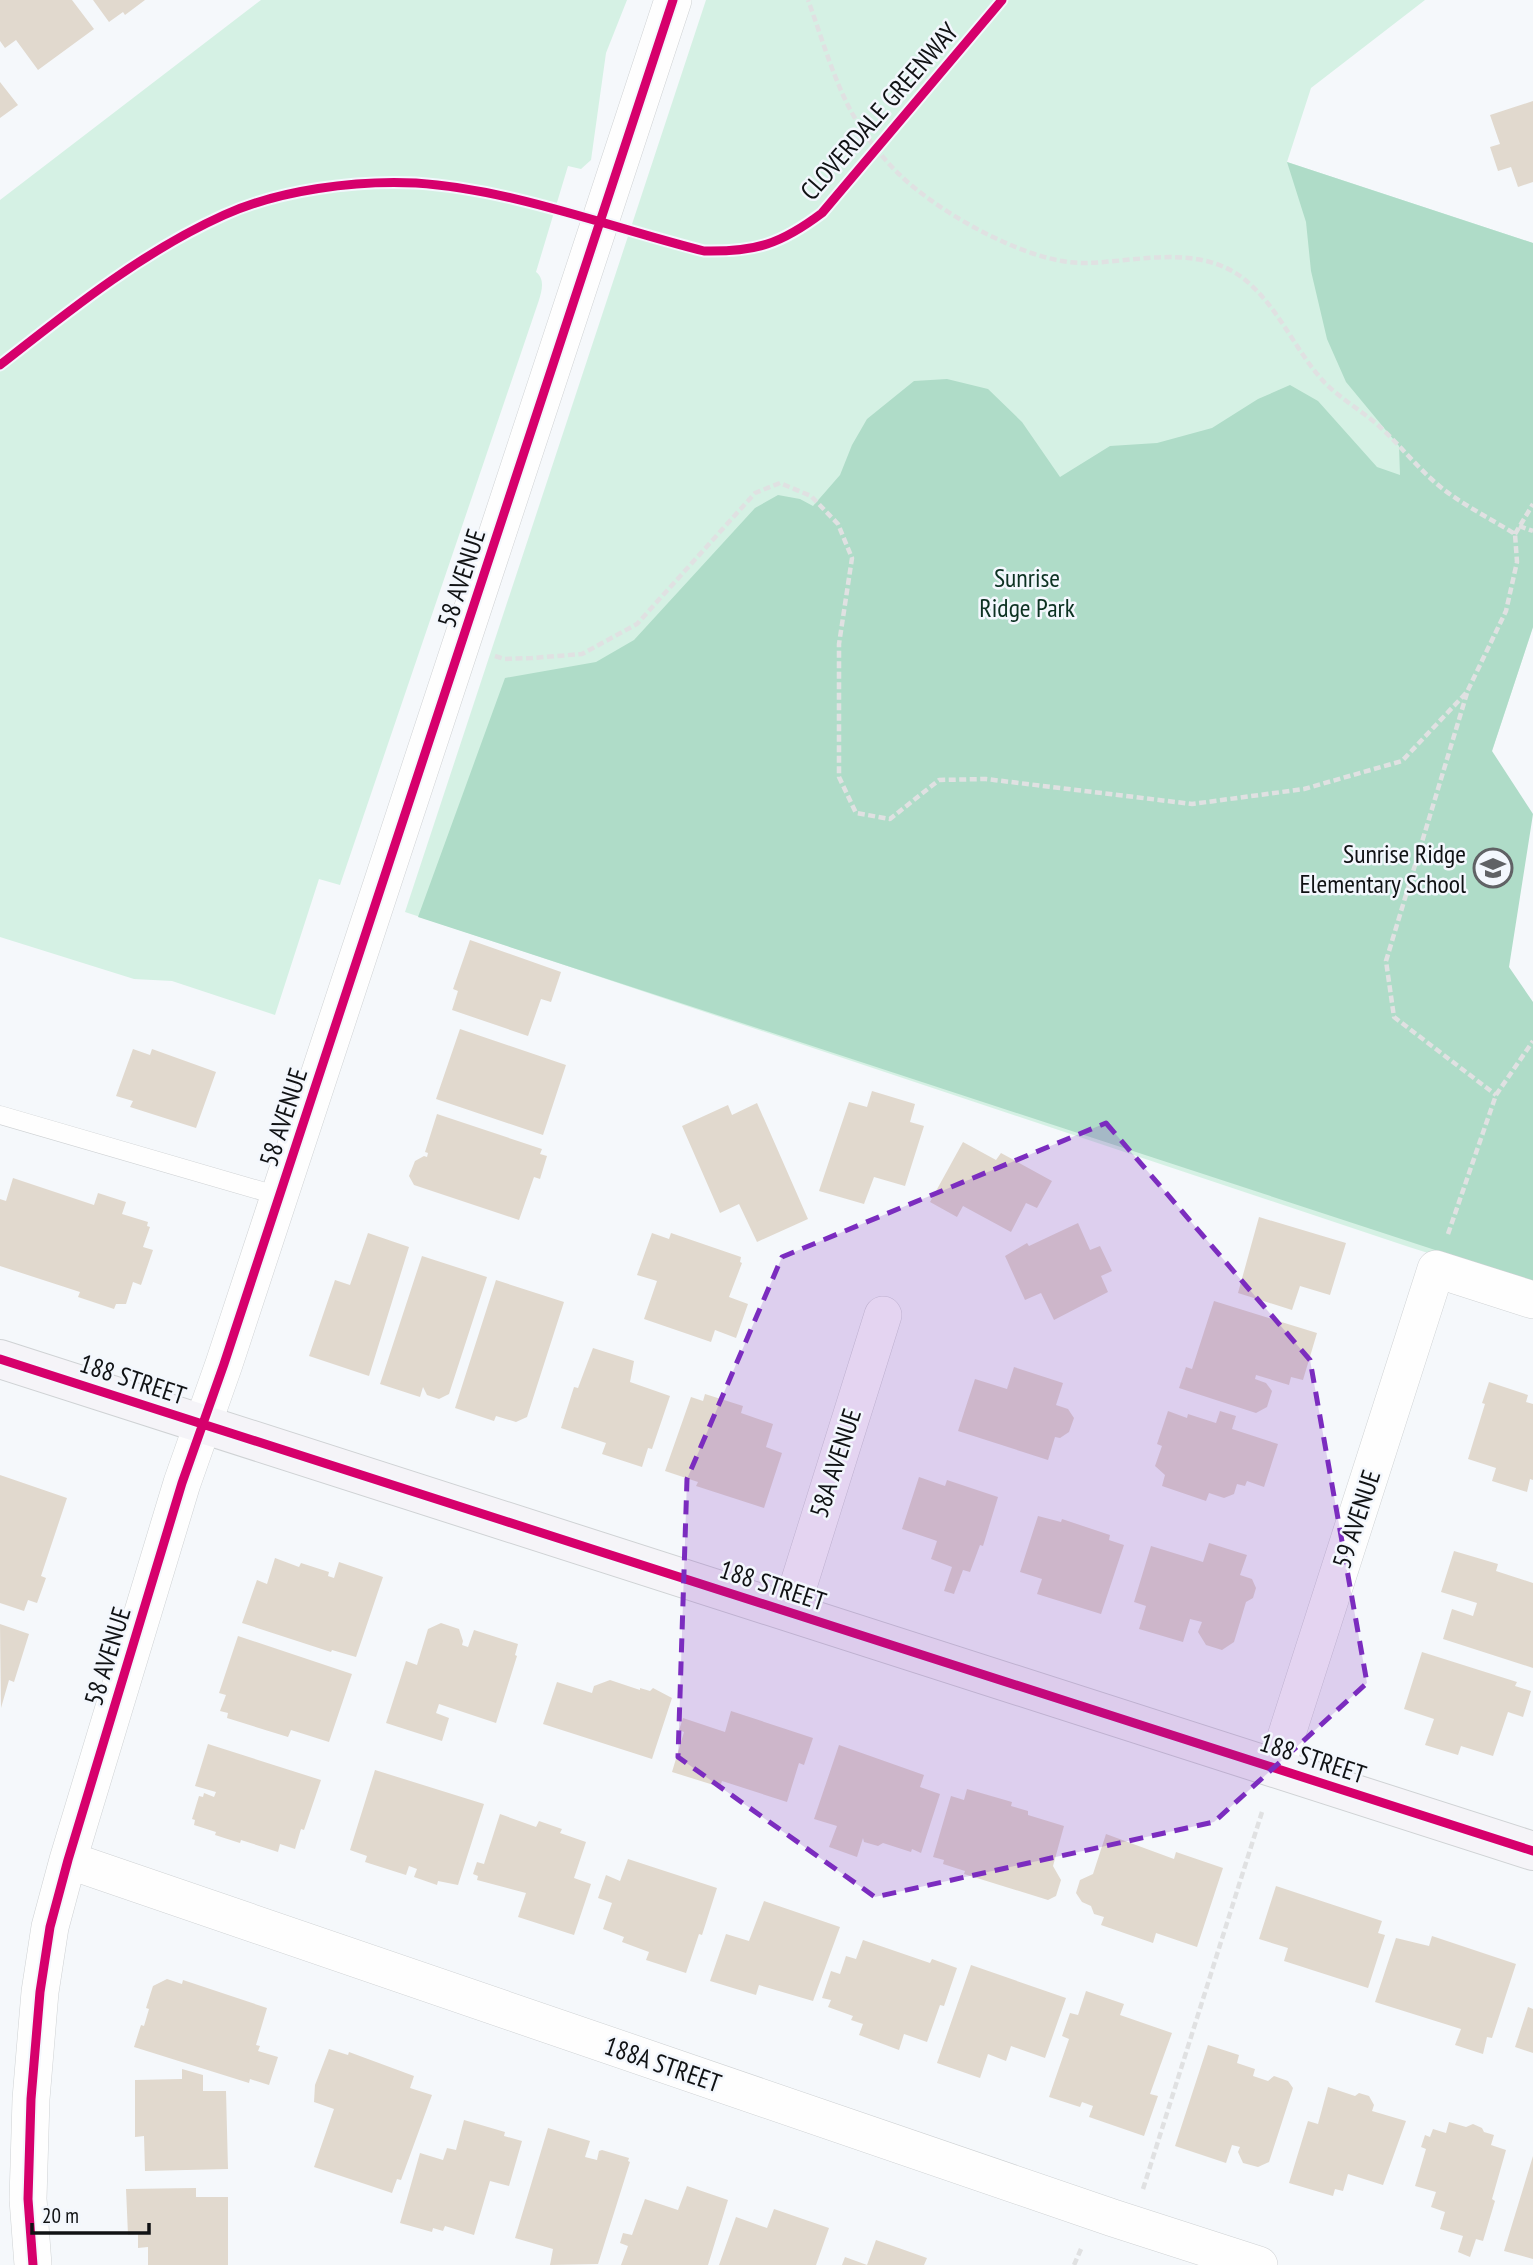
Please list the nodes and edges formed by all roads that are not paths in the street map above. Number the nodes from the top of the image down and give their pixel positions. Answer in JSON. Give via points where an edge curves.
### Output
{"nodes":[{"id":1,"x":673,"y":0,"type":"edge"},
{"id":2,"x":0,"y":1115,"type":"edge"},
{"id":3,"x":279,"y":1196,"type":"junction"},
{"id":4,"x":1533,"y":1300,"type":"edge"},
{"id":5,"x":883,"y":1315,"type":"dead end"},
{"id":6,"x":0,"y":1359,"type":"edge"},
{"id":7,"x":203,"y":1423,"type":"junction"},
{"id":8,"x":790,"y":1612,"type":"junction"},
{"id":9,"x":1276,"y":1768,"type":"junction"},
{"id":10,"x":1533,"y":1851,"type":"edge"},
{"id":11,"x":68,"y":1860,"type":"junction"},
{"id":12,"x":33,"y":2265,"type":"edge"},
{"id":13,"x":1259,"y":2265,"type":"edge"}],
"edges":[{"from":1,"to":3,"type":"street","name":"58 AVENUE"},
{"from":2,"to":3,"type":"lane"},
{"from":3,"to":7,"type":"street","name":"58 AVENUE"},
{"from":4,"to":9,"type":"street","name":"59 AVENUE","via":[[1436,1269]]},
{"from":5,"to":8,"type":"street","name":"58A AVENUE"},
{"from":6,"to":7,"type":"street","name":"188 STREET"},
{"from":7,"to":8,"type":"street","name":"188 STREET"},
{"from":7,"to":11,"type":"street","name":"58 AVENUE"},
{"from":8,"to":9,"type":"street","name":"188 STREET"},
{"from":9,"to":10,"type":"street","name":"188 STREET"},
{"from":11,"to":12,"type":"street","name":"58 AVENUE","via":[[50,1927],[40,1992],[28,2199]]},
{"from":11,"to":13,"type":"street","name":"188A STREET"}]}
